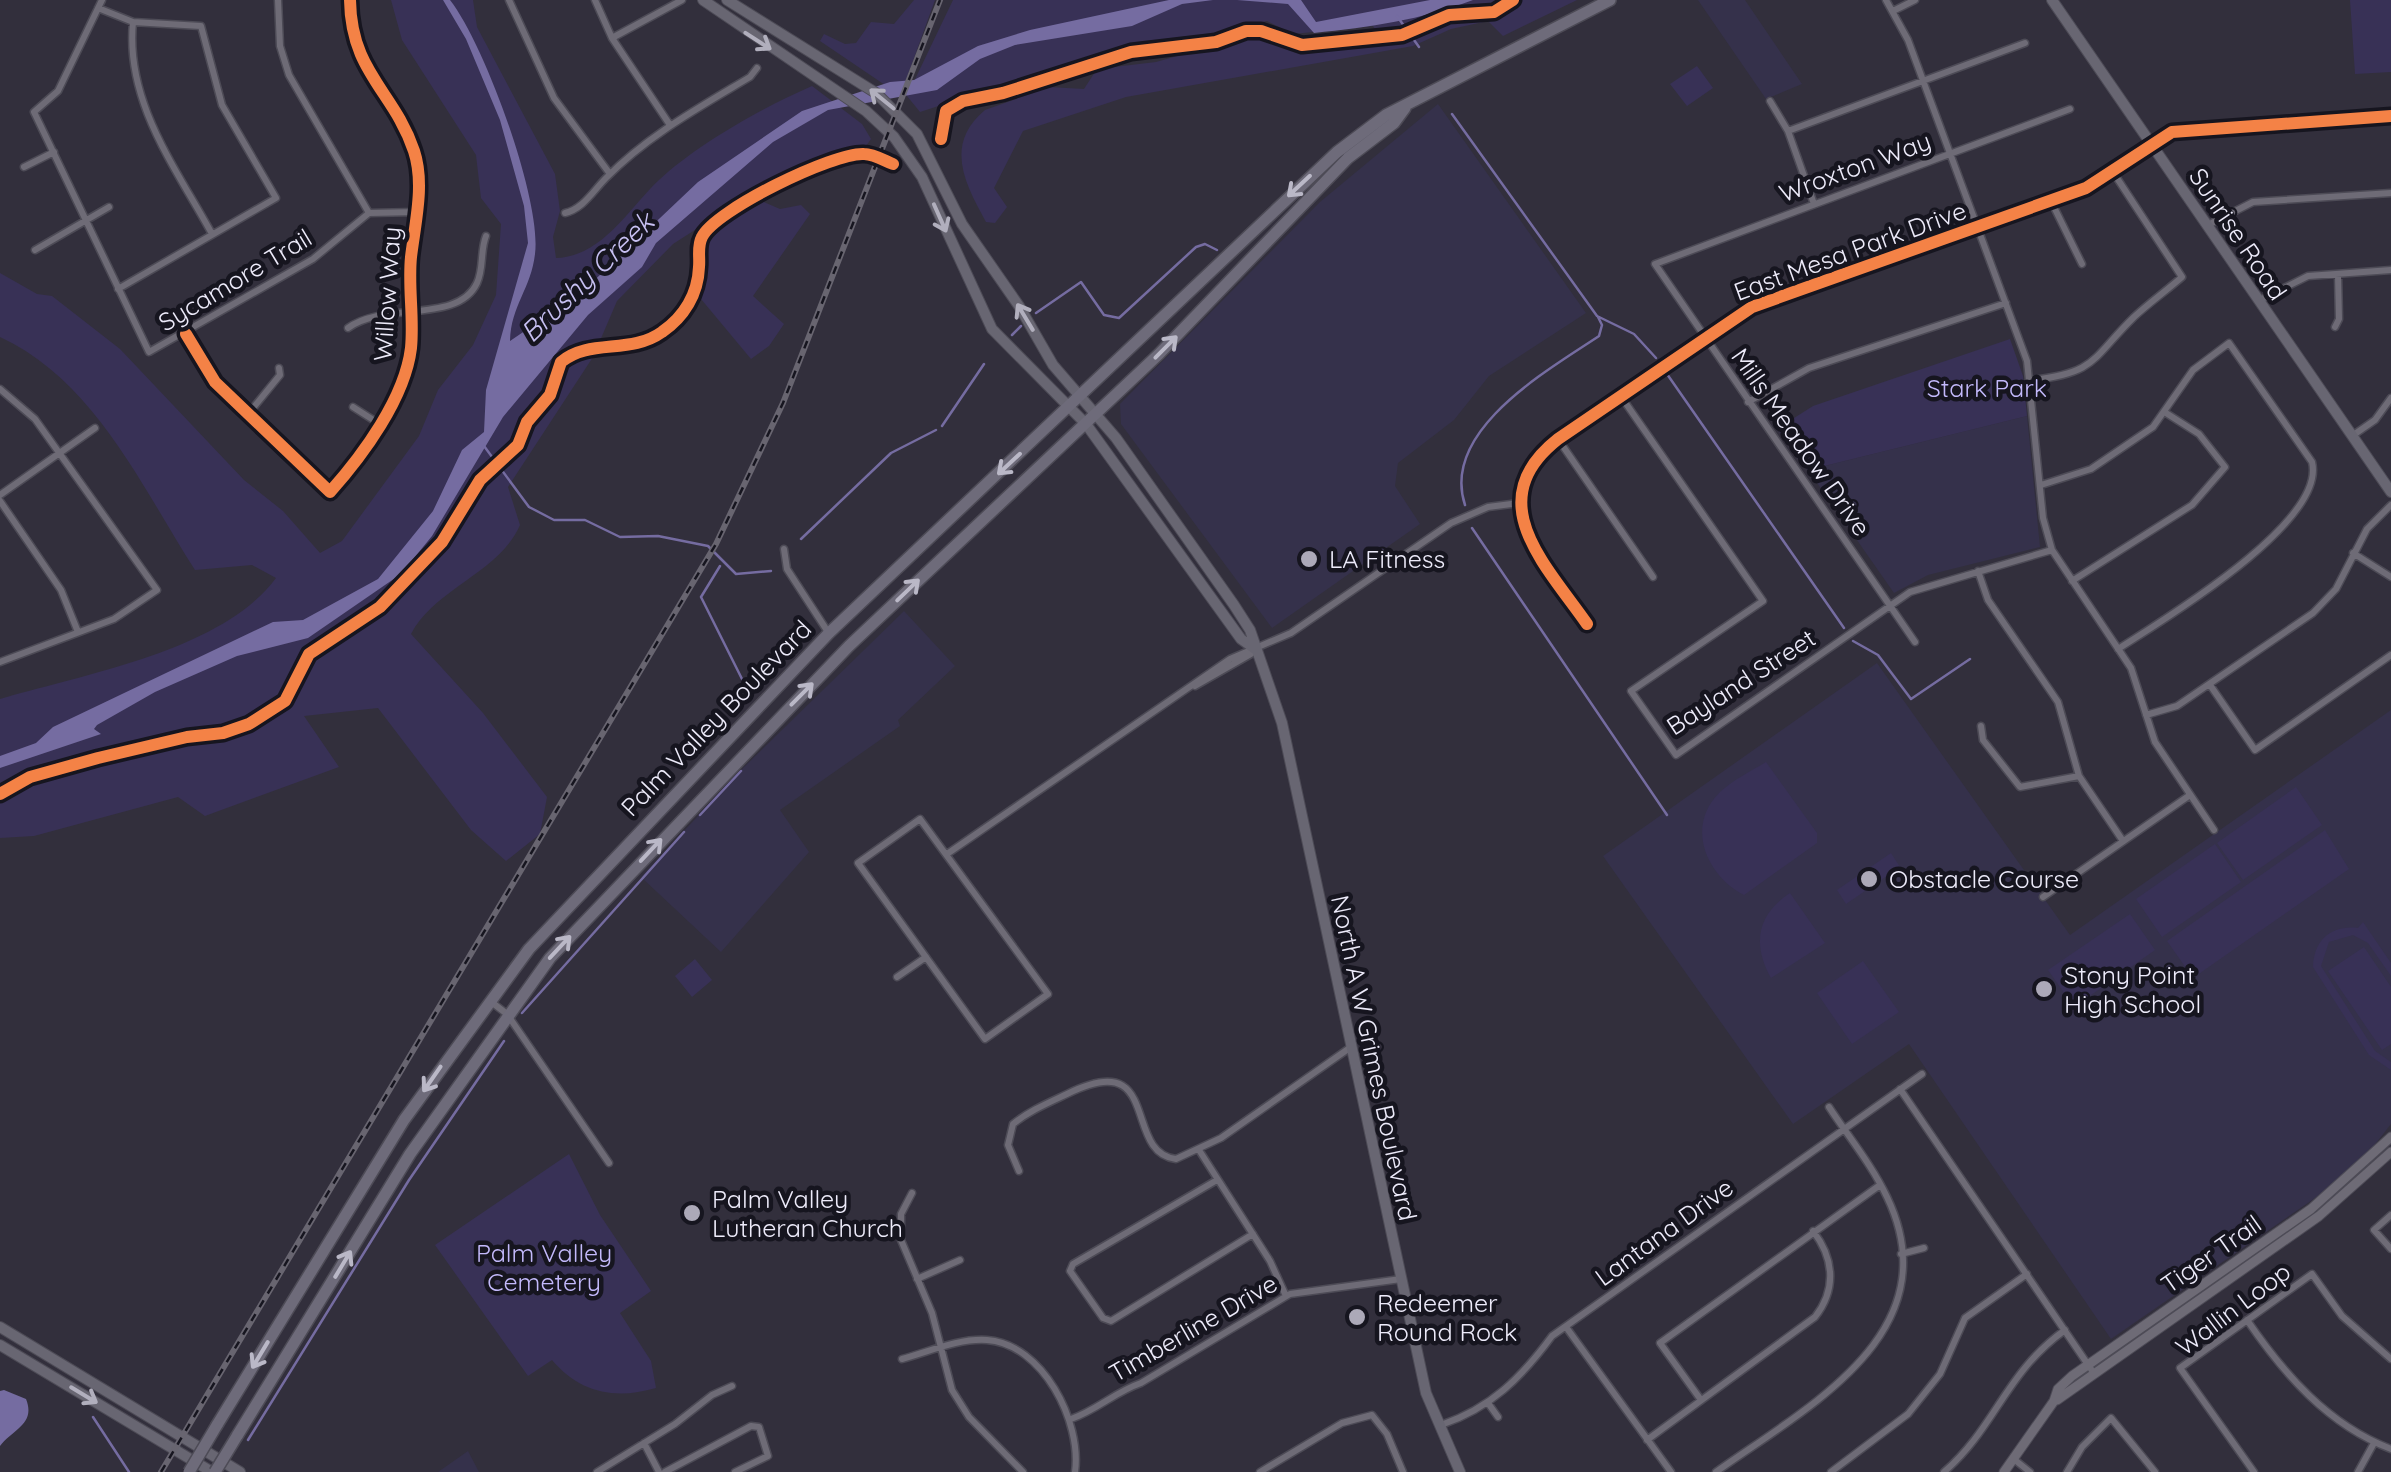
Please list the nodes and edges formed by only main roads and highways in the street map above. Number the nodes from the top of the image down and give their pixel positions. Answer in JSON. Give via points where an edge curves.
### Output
{"nodes":[{"id":1,"x":704,"y":0,"type":"edge"},
{"id":2,"x":727,"y":0,"type":"edge"},
{"id":3,"x":1610,"y":0,"type":"edge"},
{"id":4,"x":2052,"y":0,"type":"edge"},
{"id":5,"x":1405,"y":108,"type":"junction"},
{"id":6,"x":1276,"y":208,"type":"junction"},
{"id":7,"x":1234,"y":278,"type":"junction"},
{"id":8,"x":1080,"y":396,"type":"junction"},
{"id":9,"x":1070,"y":406,"type":"junction"},
{"id":10,"x":1096,"y":415,"type":"junction"},
{"id":11,"x":1086,"y":424,"type":"junction"},
{"id":12,"x":2391,"y":492,"type":"edge"},
{"id":13,"x":1152,"y":511,"type":"junction"},
{"id":14,"x":1205,"y":563,"type":"junction"},
{"id":15,"x":851,"y":612,"type":"junction"},
{"id":16,"x":829,"y":633,"type":"junction"},
{"id":17,"x":849,"y":646,"type":"junction"},
{"id":18,"x":1256,"y":650,"type":"junction"},
{"id":19,"x":828,"y":667,"type":"junction"},
{"id":20,"x":1,"y":1330,"type":"edge"},
{"id":21,"x":0,"y":1345,"type":"edge"},
{"id":22,"x":188,"y":1472,"type":"edge"},
{"id":23,"x":213,"y":1472,"type":"edge"},
{"id":24,"x":240,"y":1472,"type":"edge"},
{"id":25,"x":1460,"y":1472,"type":"edge"}],
"edges":[{"from":1,"to":9,"type":"main road","name":"North A W Grimes Boulevard","one_way":true,"via":[[892,134],[922,177],[992,329]]},
{"from":8,"to":2,"type":"main road","name":"North A W Grimes Boulevard","one_way":true,"via":[[969,236],[916,134],[844,72]]},
{"from":3,"to":5,"type":"highway","name":"Palm Valley Boulevard"},
{"from":4,"to":12,"type":"main road","name":"Sunrise Road"},
{"from":5,"to":6,"type":"highway","name":"Palm Valley Boulevard","one_way":true,"via":[[1365,130]]},
{"from":5,"to":7,"type":"highway","name":"Palm Valley Boulevard"},
{"from":6,"to":7,"type":"highway","via":[[1277,225],[1234,270]]},
{"from":6,"to":8,"type":"highway","name":"Palm Valley Boulevard"},
{"from":10,"to":7,"type":"highway","name":"Palm Valley Boulevard","one_way":true},
{"from":8,"to":9,"type":"highway","name":"Palm Valley Boulevard"},
{"from":8,"to":10,"type":"main road","name":"North A W Grimes Boulevard"},
{"from":9,"to":11,"type":"main road","name":"North A W Grimes Boulevard"},
{"from":9,"to":15,"type":"highway","name":"Palm Valley Boulevard","one_way":true},
{"from":10,"to":11,"type":"highway","name":"Palm Valley Boulevard"},
{"from":10,"to":14,"type":"main road","name":"North A W Grimes Boulevard"},
{"from":11,"to":13,"type":"main road","name":"North A W Grimes Boulevard"},
{"from":17,"to":11,"type":"highway","name":"Palm Valley Boulevard","one_way":true},
{"from":13,"to":14,"type":"main road","via":[[1166,517]]},
{"from":13,"to":18,"type":"main road","name":"North A W Grimes Boulevard"},
{"from":14,"to":18,"type":"main road","name":"North A W Grimes Boulevard"},
{"from":15,"to":16,"type":"highway","name":"Palm Valley Boulevard"},
{"from":15,"to":17,"type":"highway","via":[[844,634]]},
{"from":16,"to":19,"type":"highway","via":[[835,646]]},
{"from":16,"to":22,"type":"highway","name":"Palm Valley Boulevard","one_way":true,"bridge":true,"via":[[600,870],[489,1000],[404,1120]]},
{"from":17,"to":19,"type":"highway","name":"Palm Valley Boulevard"},
{"from":18,"to":25,"type":"main road","name":"North A W Grimes Boulevard","via":[[1282,723],[1401,1279],[1438,1426]]},
{"from":23,"to":19,"type":"highway","name":"Palm Valley Boulevard","one_way":true,"bridge":true,"via":[[418,1142],[507,1014],[550,958]]},
{"from":20,"to":24,"type":"main road"},
{"from":21,"to":23,"type":"main road","one_way":true}]}
